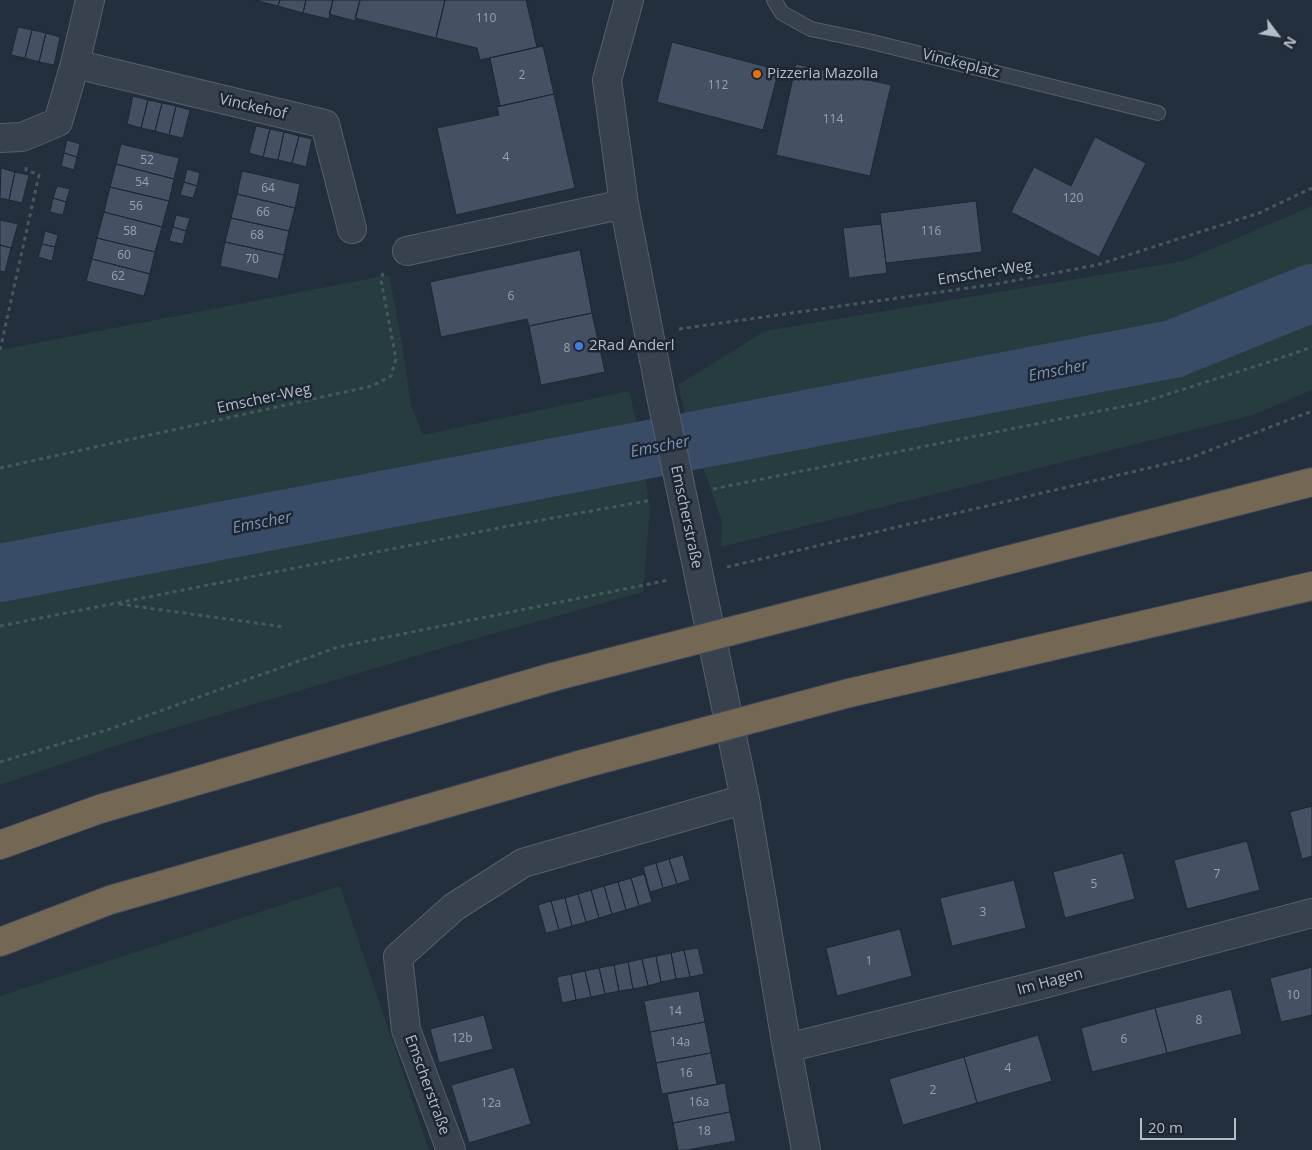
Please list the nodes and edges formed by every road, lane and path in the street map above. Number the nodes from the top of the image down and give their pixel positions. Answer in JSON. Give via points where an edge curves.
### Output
{"nodes":[{"id":1,"x":90,"y":0,"type":"edge"},
{"id":2,"x":629,"y":0,"type":"edge"},
{"id":3,"x":774,"y":0,"type":"edge"},
{"id":4,"x":75,"y":64,"type":"junction"},
{"id":5,"x":1158,"y":113,"type":"dead end"},
{"id":6,"x":11,"y":137,"type":"edge"},
{"id":7,"x":1312,"y":188,"type":"edge"},
{"id":8,"x":624,"y":204,"type":"junction"},
{"id":9,"x":352,"y":229,"type":"dead end"},
{"id":10,"x":407,"y":251,"type":"joint"},
{"id":11,"x":649,"y":334,"type":"junction"},
{"id":12,"x":0,"y":350,"type":"edge"},
{"id":13,"x":1312,"y":411,"type":"edge"},
{"id":14,"x":0,"y":468,"type":"edge"},
{"id":15,"x":1312,"y":482,"type":"edge"},
{"id":16,"x":699,"y":574,"type":"junction"},
{"id":17,"x":1312,"y":586,"type":"edge"},
{"id":18,"x":116,"y":604,"type":"dead end"},
{"id":19,"x":285,"y":628,"type":"dead end"},
{"id":20,"x":0,"y":762,"type":"edge"},
{"id":21,"x":745,"y":800,"type":"junction"},
{"id":22,"x":0,"y":845,"type":"edge"},
{"id":23,"x":1312,"y":913,"type":"edge"},
{"id":24,"x":0,"y":942,"type":"edge"},
{"id":25,"x":787,"y":1048,"type":"junction"},
{"id":26,"x":451,"y":1150,"type":"edge"},
{"id":27,"x":806,"y":1150,"type":"edge"}],
"edges":[{"from":1,"to":4,"type":"street"},
{"from":2,"to":8,"type":"street","name":"Emscherstraße","via":[[607,80]]},
{"from":3,"to":5,"type":"lane","name":"Vinckeplatz","via":[[782,13],[811,29]]},
{"from":4,"to":6,"type":"street","via":[[58,122]]},
{"from":4,"to":9,"type":"street","name":"Vinckehof","via":[[325,124]]},
{"from":6,"to":12,"type":"path","via":[[26,170],[39,175]]},
{"from":7,"to":11,"type":"path","name":"Emscher-Weg","via":[[1259,213],[1097,264],[996,284]]},
{"from":8,"to":10,"type":"street"},
{"from":8,"to":11,"type":"street","name":"Emscherstraße"},
{"from":10,"to":14,"type":"path","name":"Emscher-Weg","via":[[388,257],[381,280],[396,359],[391,376],[372,386]]},
{"from":11,"to":16,"type":"street","name":"Emscherstraße","bridge":true},
{"from":13,"to":16,"type":"path","via":[[1186,459]]},
{"from":15,"to":22,"type":"highway","bridge":true,"via":[[553,677],[100,809]]},
{"from":16,"to":20,"type":"path","via":[[338,647],[110,729]]},
{"from":16,"to":21,"type":"street","name":"Emscherstraße"},
{"from":17,"to":24,"type":"highway","bridge":true,"via":[[849,693],[583,764],[110,900]]},
{"from":18,"to":19,"type":"path"},
{"from":21,"to":25,"type":"street","name":"Emscherstraße"},
{"from":21,"to":26,"type":"street","name":"Emscherstraße","via":[[523,863],[454,907],[398,958],[406,1030]]},
{"from":23,"to":25,"type":"street","name":"Im Hagen"},
{"from":25,"to":27,"type":"street","name":"Emscherstraße"}]}
